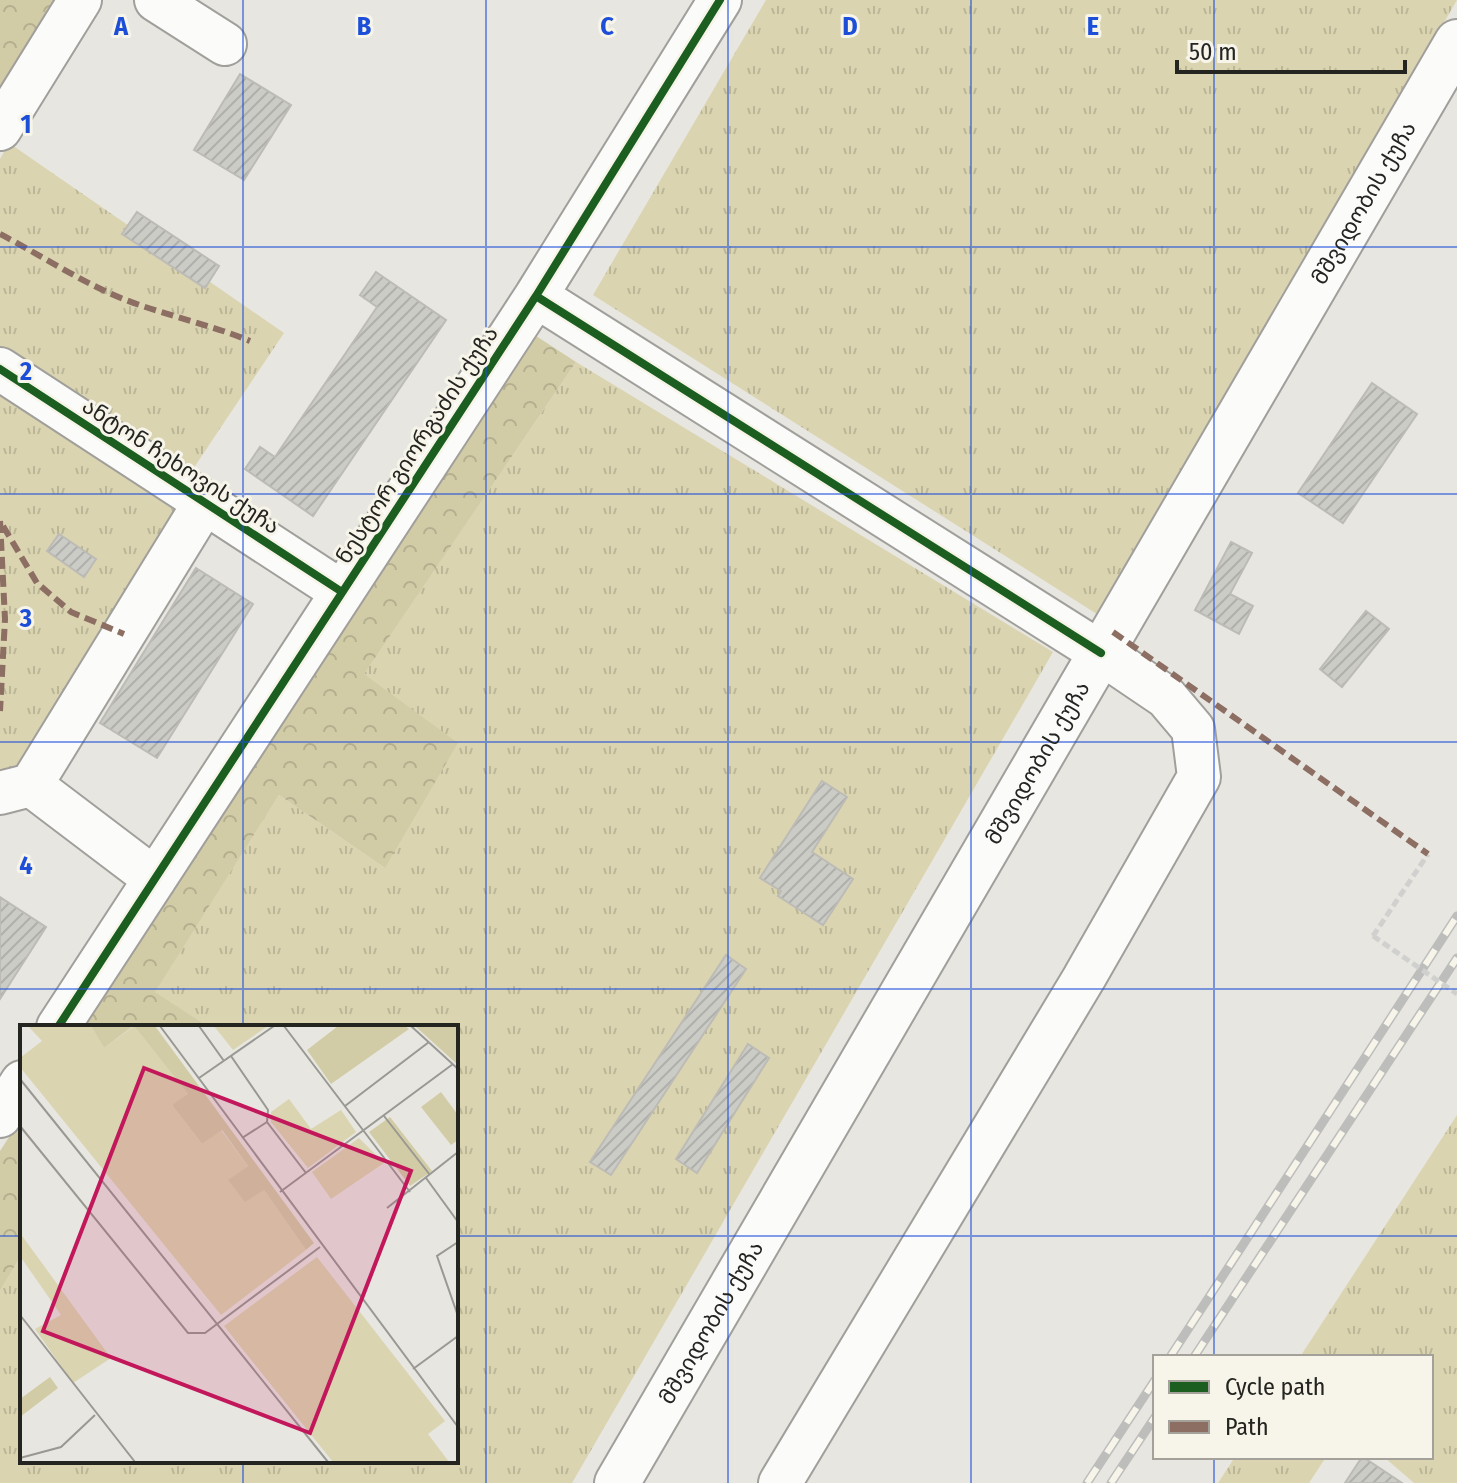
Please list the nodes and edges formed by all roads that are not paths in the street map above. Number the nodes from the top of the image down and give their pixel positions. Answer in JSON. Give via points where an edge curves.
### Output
{"nodes":[{"id":1,"x":80,"y":0,"type":"edge"},
{"id":2,"x":156,"y":0,"type":"edge"},
{"id":3,"x":720,"y":0,"type":"edge"},
{"id":4,"x":1457,"y":42,"type":"edge"},
{"id":5,"x":225,"y":44,"type":"dead end"},
{"id":6,"x":0,"y":129,"type":"edge"},
{"id":7,"x":536,"y":296,"type":"junction"},
{"id":8,"x":0,"y":369,"type":"edge"},
{"id":9,"x":205,"y":502,"type":"junction"},
{"id":10,"x":342,"y":592,"type":"junction"},
{"id":11,"x":1101,"y":653,"type":"junction"},
{"id":12,"x":16,"y":789,"type":"edge"},
{"id":13,"x":155,"y":879,"type":"junction"},
{"id":14,"x":59,"y":1025,"type":"edge"},
{"id":15,"x":20,"y":1085,"type":"edge"},
{"id":16,"x":0,"y":1116,"type":"edge"},
{"id":17,"x":617,"y":1483,"type":"edge"},
{"id":18,"x":780,"y":1483,"type":"edge"}],
"edges":[{"from":1,"to":6,"type":"street"},
{"from":2,"to":5,"type":"street"},
{"from":3,"to":7,"type":"street","name":"ნესტორ გიორგაძის ქუჩა"},
{"from":4,"to":11,"type":"main road","name":"მშვიდობის ქუჩა"},
{"from":7,"to":10,"type":"street","name":"ნესტორ გიორგაძის ქუჩა"},
{"from":7,"to":11,"type":"street"},
{"from":8,"to":9,"type":"street","name":"ანტონ ჩეხოვის ქუჩა"},
{"from":9,"to":10,"type":"street","name":"ანტონ ჩეხოვის ქუჩა"},
{"from":9,"to":12,"type":"street"},
{"from":10,"to":13,"type":"street","name":"ნესტორ გიორგაძის ქუჩა"},
{"from":11,"to":17,"type":"main road","name":"მშვიდობის ქუჩა"},
{"from":11,"to":18,"type":"street","via":[[1166,697],[1193,729],[1199,777]]},
{"from":12,"to":13,"type":"street"},
{"from":13,"to":14,"type":"street","name":"ნესტორ გიორგაძის ქუჩა"},
{"from":15,"to":16,"type":"street"}]}
